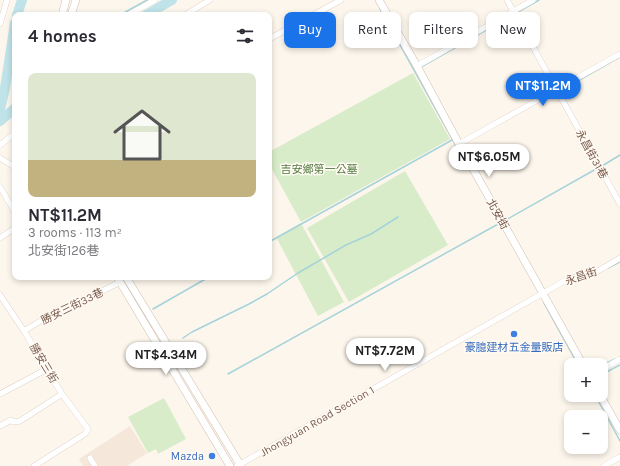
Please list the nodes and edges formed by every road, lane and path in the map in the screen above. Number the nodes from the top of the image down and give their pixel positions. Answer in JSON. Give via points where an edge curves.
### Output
{"nodes":[{"id":1,"x":7,"y":0,"type":"edge"},
{"id":2,"x":66,"y":0,"type":"edge"},
{"id":3,"x":76,"y":0,"type":"edge"},
{"id":4,"x":155,"y":0,"type":"edge"},
{"id":5,"x":210,"y":0,"type":"edge"},
{"id":6,"x":341,"y":0,"type":"edge"},
{"id":7,"x":379,"y":0,"type":"edge"},
{"id":8,"x":507,"y":0,"type":"edge"},
{"id":9,"x":532,"y":0,"type":"edge"},
{"id":10,"x":513,"y":11,"type":"junction"},
{"id":11,"x":63,"y":12,"type":"edge"},
{"id":12,"x":73,"y":12,"type":"edge"},
{"id":13,"x":133,"y":12,"type":"edge"},
{"id":14,"x":190,"y":12,"type":"edge"},
{"id":15,"x":0,"y":24,"type":"edge"},
{"id":16,"x":272,"y":37,"type":"edge"},
{"id":17,"x":620,"y":54,"type":"edge"},
{"id":18,"x":417,"y":66,"type":"junction"},
{"id":19,"x":556,"y":89,"type":"junction"},
{"id":20,"x":12,"y":136,"type":"edge"},
{"id":21,"x":458,"y":144,"type":"junction"},
{"id":22,"x":0,"y":146,"type":"edge"},
{"id":23,"x":0,"y":158,"type":"edge"},
{"id":24,"x":12,"y":165,"type":"edge"},
{"id":25,"x":0,"y":188,"type":"edge"},
{"id":26,"x":620,"y":204,"type":"edge"},
{"id":27,"x":12,"y":207,"type":"edge"},
{"id":28,"x":12,"y":230,"type":"edge"},
{"id":29,"x":0,"y":238,"type":"edge"},
{"id":30,"x":620,"y":258,"type":"edge"},
{"id":31,"x":119,"y":280,"type":"edge"},
{"id":32,"x":122,"y":280,"type":"edge"},
{"id":33,"x":122,"y":280,"type":"edge"},
{"id":34,"x":542,"y":293,"type":"junction"},
{"id":35,"x":0,"y":295,"type":"edge"},
{"id":36,"x":24,"y":331,"type":"junction"},
{"id":37,"x":579,"y":358,"type":"edge"},
{"id":38,"x":620,"y":359,"type":"edge"},
{"id":39,"x":608,"y":366,"type":"edge"},
{"id":40,"x":47,"y":369,"type":"junction"},
{"id":41,"x":0,"y":394,"type":"edge"},
{"id":42,"x":62,"y":394,"type":"junction"},
{"id":43,"x":604,"y":402,"type":"edge"},
{"id":44,"x":0,"y":426,"type":"edge"},
{"id":45,"x":620,"y":430,"type":"edge"},
{"id":46,"x":620,"y":457,"type":"edge"},
{"id":47,"x":90,"y":458,"type":"dead end"},
{"id":48,"x":34,"y":466,"type":"edge"},
{"id":49,"x":95,"y":466,"type":"edge"},
{"id":50,"x":230,"y":466,"type":"edge"},
{"id":51,"x":239,"y":466,"type":"edge"},
{"id":52,"x":604,"y":466,"type":"edge"}],
"edges":[{"from":1,"to":15,"type":"street"},
{"from":2,"to":11,"type":"street"},
{"from":3,"to":12,"type":"street"},
{"from":4,"to":13,"type":"street"},
{"from":5,"to":14,"type":"street"},
{"from":6,"to":16,"type":"street"},
{"from":7,"to":18,"type":"street","name":"北安街"},
{"from":8,"to":10,"type":"street","name":"永昌街31巷"},
{"from":9,"to":10,"type":"street"},
{"from":10,"to":18,"type":"street"},
{"from":10,"to":19,"type":"street","name":"永昌街31巷"},
{"from":17,"to":19,"type":"street"},
{"from":18,"to":21,"type":"street","name":"北安街"},
{"from":19,"to":21,"type":"street"},
{"from":19,"to":26,"type":"street","name":"永昌街31巷"},
{"from":20,"to":22,"type":"street"},
{"from":21,"to":34,"type":"street","name":"北安街"},
{"from":23,"to":24,"type":"street"},
{"from":25,"to":27,"type":"street"},
{"from":28,"to":29,"type":"street"},
{"from":30,"to":34,"type":"street","name":"永昌街","via":[[598,271],[568,279]]},
{"from":31,"to":36,"type":"street","name":"勝安三街33巷","via":[[81,302],[57,311]]},
{"from":32,"to":51,"type":"street"},
{"from":33,"to":50,"type":"street"},
{"from":34,"to":37,"type":"street","name":"北安街"},
{"from":34,"to":51,"type":"street","name":"Jhongyuan Road Section 1"},
{"from":35,"to":36,"type":"street","name":"勝安三街"},
{"from":36,"to":40,"type":"street","name":"勝安三街"},
{"from":38,"to":39,"type":"street"},
{"from":40,"to":41,"type":"street"},
{"from":40,"to":42,"type":"street","name":"勝安三街"},
{"from":42,"to":44,"type":"street","via":[[20,421],[11,420]]},
{"from":42,"to":48,"type":"street","name":"勝安三街","via":[[88,431]]},
{"from":43,"to":45,"type":"street"},
{"from":46,"to":52,"type":"street"},
{"from":47,"to":49,"type":"street"}]}
